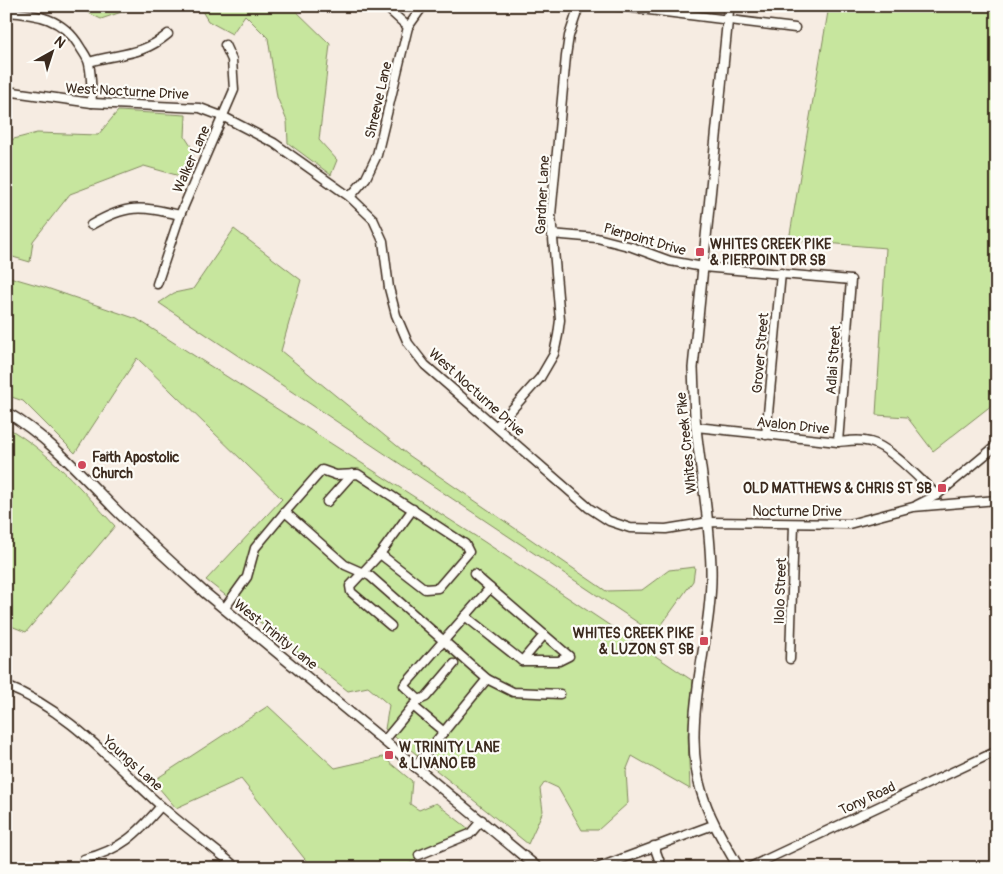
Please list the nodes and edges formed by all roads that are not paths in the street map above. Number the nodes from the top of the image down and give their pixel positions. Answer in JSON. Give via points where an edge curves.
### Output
{"nodes":[{"id":1,"x":385,"y":6,"type":"edge"},
{"id":2,"x":423,"y":6,"type":"edge"},
{"id":3,"x":579,"y":6,"type":"edge"},
{"id":4,"x":617,"y":6,"type":"edge"},
{"id":5,"x":729,"y":6,"type":"edge"},
{"id":6,"x":6,"y":12,"type":"edge"},
{"id":7,"x":728,"y":19,"type":"junction"},
{"id":8,"x":408,"y":27,"type":"junction"},
{"id":9,"x":795,"y":28,"type":"dead end"},
{"id":10,"x":168,"y":34,"type":"dead end"},
{"id":11,"x":225,"y":45,"type":"dead end"},
{"id":12,"x":89,"y":62,"type":"junction"},
{"id":13,"x":6,"y":92,"type":"edge"},
{"id":14,"x":92,"y":103,"type":"junction"},
{"id":15,"x":224,"y":117,"type":"junction"},
{"id":16,"x":350,"y":197,"type":"junction"},
{"id":17,"x":180,"y":215,"type":"junction"},
{"id":18,"x":91,"y":225,"type":"dead end"},
{"id":19,"x":551,"y":234,"type":"junction"},
{"id":20,"x":703,"y":267,"type":"junction"},
{"id":21,"x":781,"y":273,"type":"junction"},
{"id":22,"x":851,"y":280,"type":"joint"},
{"id":23,"x":157,"y":284,"type":"dead end"},
{"id":24,"x":6,"y":412,"type":"edge"},
{"id":25,"x":497,"y":426,"type":"junction"},
{"id":26,"x":696,"y":427,"type":"junction"},
{"id":27,"x":766,"y":435,"type":"junction"},
{"id":28,"x":838,"y":442,"type":"junction"},
{"id":29,"x":997,"y":445,"type":"edge"},
{"id":30,"x":352,"y":474,"type":"junction"},
{"id":31,"x":937,"y":494,"type":"junction"},
{"id":32,"x":997,"y":500,"type":"edge"},
{"id":33,"x":327,"y":502,"type":"dead end"},
{"id":34,"x":913,"y":507,"type":"junction"},
{"id":35,"x":413,"y":510,"type":"junction"},
{"id":36,"x":285,"y":512,"type":"junction"},
{"id":37,"x":709,"y":522,"type":"junction"},
{"id":38,"x":794,"y":524,"type":"junction"},
{"id":39,"x":380,"y":554,"type":"junction"},
{"id":40,"x":363,"y":573,"type":"junction"},
{"id":41,"x":474,"y":574,"type":"dead end"},
{"id":42,"x":490,"y":588,"type":"junction"},
{"id":43,"x":224,"y":609,"type":"junction"},
{"id":44,"x":465,"y":616,"type":"junction"},
{"id":45,"x":391,"y":626,"type":"dead end"},
{"id":46,"x":544,"y":635,"type":"junction"},
{"id":47,"x":444,"y":641,"type":"junction"},
{"id":48,"x":790,"y":659,"type":"dead end"},
{"id":49,"x":522,"y":661,"type":"junction"},
{"id":50,"x":454,"y":664,"type":"dead end"},
{"id":51,"x":487,"y":679,"type":"junction"},
{"id":52,"x":6,"y":686,"type":"edge"},
{"id":53,"x":560,"y":694,"type":"dead end"},
{"id":54,"x":419,"y":700,"type":"junction"},
{"id":55,"x":414,"y":706,"type":"junction"},
{"id":56,"x":444,"y":732,"type":"junction"},
{"id":57,"x":384,"y":741,"type":"junction"},
{"id":58,"x":997,"y":751,"type":"edge"},
{"id":59,"x":415,"y":767,"type":"junction"},
{"id":60,"x":161,"y":806,"type":"junction"},
{"id":61,"x":482,"y":820,"type":"junction"},
{"id":62,"x":713,"y":825,"type":"junction"},
{"id":63,"x":654,"y":846,"type":"junction"},
{"id":64,"x":420,"y":855,"type":"dead end"},
{"id":65,"x":84,"y":858,"type":"dead end"},
{"id":66,"x":237,"y":868,"type":"edge"},
{"id":67,"x":538,"y":868,"type":"edge"},
{"id":68,"x":597,"y":868,"type":"edge"},
{"id":69,"x":662,"y":868,"type":"edge"},
{"id":70,"x":739,"y":868,"type":"edge"},
{"id":71,"x":748,"y":868,"type":"edge"}],
"edges":[{"from":1,"to":8,"type":"street"},
{"from":2,"to":8,"type":"street","name":"Shreeve Lane"},
{"from":3,"to":19,"type":"street","name":"Gardner Lane","via":[[569,36],[563,79]]},
{"from":4,"to":7,"type":"street"},
{"from":5,"to":7,"type":"main road","name":"Whites Creek Pike"},
{"from":6,"to":12,"type":"street","via":[[31,13],[64,26],[75,37]]},
{"from":7,"to":9,"type":"street"},
{"from":7,"to":20,"type":"main road","name":"Whites Creek Pike"},
{"from":8,"to":16,"type":"street","name":"Shreeve Lane","via":[[378,155],[366,178]]},
{"from":10,"to":12,"type":"street","via":[[157,44],[136,53]]},
{"from":11,"to":15,"type":"street","name":"Walker Lane","via":[[234,73],[234,90]]},
{"from":12,"to":14,"type":"street"},
{"from":13,"to":14,"type":"street","name":"West Nocturne Drive"},
{"from":14,"to":15,"type":"street","name":"West Nocturne Drive","via":[[187,106]]},
{"from":15,"to":16,"type":"street","name":"West Nocturne Drive","via":[[274,142]]},
{"from":15,"to":17,"type":"street","name":"Walker Lane"},
{"from":16,"to":25,"type":"street","name":"West Nocturne Drive","via":[[373,219],[383,241],[389,288],[408,343],[425,365]]},
{"from":17,"to":18,"type":"street","via":[[129,208],[113,212]]},
{"from":17,"to":23,"type":"street","name":"Walker Lane"},
{"from":19,"to":20,"type":"street","name":"Pierpoint Drive","via":[[597,238],[670,261]]},
{"from":19,"to":25,"type":"street","name":"Gardner Lane","via":[[560,320],[554,354],[540,378]]},
{"from":20,"to":21,"type":"street","name":"Pierpoint Drive"},
{"from":20,"to":26,"type":"main road","name":"Whites Creek Pike","via":[[693,368]]},
{"from":21,"to":22,"type":"street","name":"Pierpoint Drive"},
{"from":21,"to":27,"type":"street","name":"Grover Street"},
{"from":22,"to":28,"type":"street","name":"Adlai Street"},
{"from":24,"to":43,"type":"main road","name":"West Trinity Lane","via":[[54,448],[154,547]]},
{"from":25,"to":37,"type":"street","name":"West Nocturne Drive","via":[[570,492],[609,521],[650,530]]},
{"from":26,"to":27,"type":"street","name":"Avalon Drive"},
{"from":26,"to":37,"type":"main road","name":"Whites Creek Pike"},
{"from":27,"to":28,"type":"street","name":"Avalon Drive"},
{"from":28,"to":31,"type":"street","name":"Avalon Drive","via":[[860,440],[878,445]]},
{"from":29,"to":31,"type":"street"},
{"from":30,"to":33,"type":"street"},
{"from":30,"to":35,"type":"street","via":[[358,474]]},
{"from":30,"to":36,"type":"street","via":[[336,475],[322,470]]},
{"from":31,"to":34,"type":"street"},
{"from":32,"to":34,"type":"street"},
{"from":34,"to":38,"type":"street","name":"Nocturne Drive","via":[[849,524]]},
{"from":35,"to":39,"type":"street"},
{"from":35,"to":39,"type":"street","via":[[465,544],[469,552],[438,588],[431,589],[425,589]]},
{"from":36,"to":40,"type":"street","via":[[345,565]]},
{"from":36,"to":43,"type":"street","via":[[255,548],[247,576]]},
{"from":37,"to":38,"type":"street","name":"Nocturne Drive"},
{"from":37,"to":62,"type":"main road","name":"Whites Creek Pike","via":[[710,614],[695,731],[700,788]]},
{"from":38,"to":48,"type":"street","name":"Ilolo Street"},
{"from":39,"to":40,"type":"street"},
{"from":40,"to":45,"type":"street","via":[[350,586],[351,592]]},
{"from":40,"to":47,"type":"street"},
{"from":41,"to":42,"type":"street"},
{"from":42,"to":44,"type":"street"},
{"from":42,"to":46,"type":"street"},
{"from":43,"to":57,"type":"main road","name":"West Trinity Lane"},
{"from":44,"to":47,"type":"street"},
{"from":44,"to":49,"type":"street"},
{"from":46,"to":49,"type":"street"},
{"from":46,"to":49,"type":"street","via":[[569,656],[559,660]]},
{"from":47,"to":51,"type":"street"},
{"from":47,"to":54,"type":"street","via":[[404,686]]},
{"from":50,"to":54,"type":"street","via":[[426,697]]},
{"from":51,"to":53,"type":"street","via":[[513,692]]},
{"from":51,"to":56,"type":"street"},
{"from":52,"to":60,"type":"street","name":"Youngs Lane","via":[[39,701],[64,718]]},
{"from":54,"to":55,"type":"street"},
{"from":55,"to":56,"type":"street"},
{"from":55,"to":57,"type":"street"},
{"from":56,"to":59,"type":"street"},
{"from":57,"to":59,"type":"main road","name":"West Trinity Lane"},
{"from":58,"to":71,"type":"street","name":"Tony Road"},
{"from":59,"to":61,"type":"main road","name":"West Trinity Lane"},
{"from":60,"to":65,"type":"street","via":[[126,842],[106,854]]},
{"from":60,"to":66,"type":"street","name":"Youngs Lane"},
{"from":61,"to":64,"type":"street","via":[[470,834]]},
{"from":61,"to":67,"type":"main road","name":"West Trinity Lane"},
{"from":62,"to":63,"type":"street"},
{"from":62,"to":70,"type":"main road","name":"Whites Creek Pike"},
{"from":63,"to":68,"type":"street"},
{"from":63,"to":69,"type":"street"}]}
